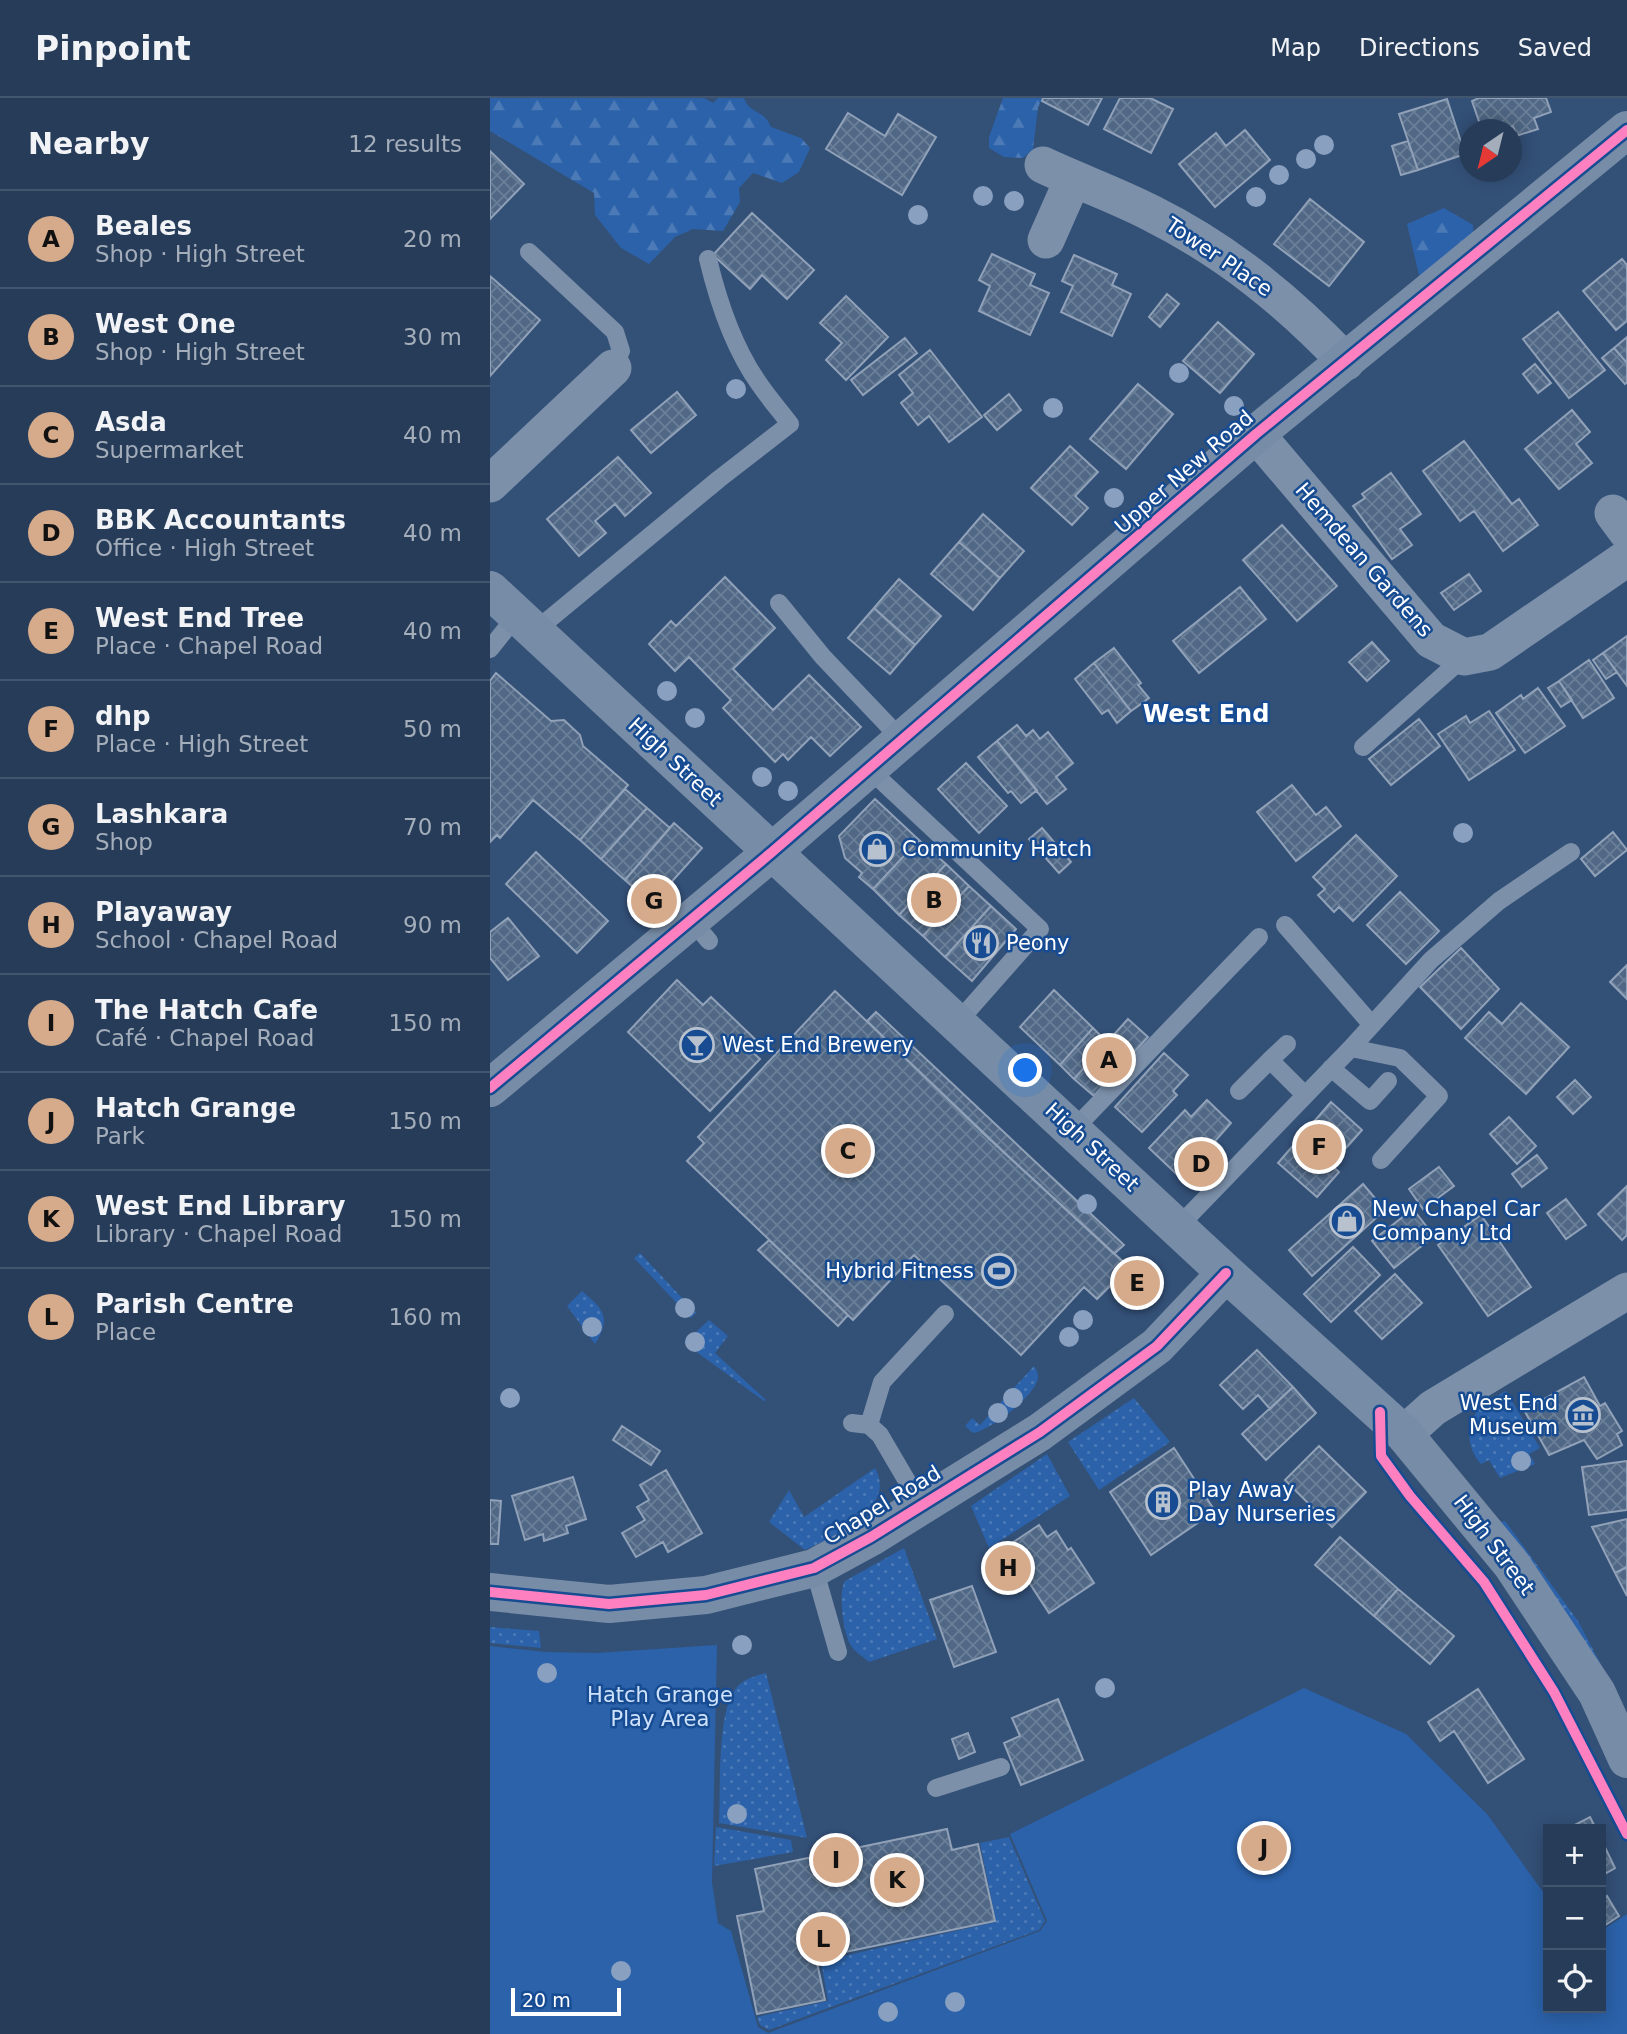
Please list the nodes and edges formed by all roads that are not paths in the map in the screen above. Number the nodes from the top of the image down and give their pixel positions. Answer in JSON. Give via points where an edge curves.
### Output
{"nodes":[{"id":1,"x":1627,"y":130,"type":"edge"},
{"id":2,"x":1046,"y":240,"type":"dead end"},
{"id":3,"x":529,"y":252,"type":"dead end"},
{"id":4,"x":708,"y":259,"type":"dead end"},
{"id":5,"x":1346,"y":362,"type":"junction"},
{"id":6,"x":613,"y":369,"type":"joint"},
{"id":7,"x":1256,"y":435,"type":"junction"},
{"id":8,"x":490,"y":484,"type":"edge"},
{"id":9,"x":1627,"y":558,"type":"edge"},
{"id":10,"x":779,"y":603,"type":"dead end"},
{"id":11,"x":514,"y":612,"type":"edge"},
{"id":12,"x":490,"y":649,"type":"edge"},
{"id":13,"x":1464,"y":657,"type":"junction"},
{"id":14,"x":902,"y":740,"type":"junction"},
{"id":15,"x":1363,"y":747,"type":"dead end"},
{"id":16,"x":869,"y":769,"type":"junction"},
{"id":17,"x":772,"y":852,"type":"junction"},
{"id":18,"x":1571,"y":852,"type":"dead end"},
{"id":19,"x":1285,"y":925,"type":"dead end"},
{"id":20,"x":1259,"y":937,"type":"dead end"},
{"id":21,"x":957,"y":1023,"type":"junction"},
{"id":22,"x":1372,"y":1025,"type":"junction"},
{"id":23,"x":1287,"y":1044,"type":"dead end"},
{"id":24,"x":1351,"y":1048,"type":"junction"},
{"id":25,"x":1270,"y":1060,"type":"junction"},
{"id":26,"x":1331,"y":1068,"type":"junction"},
{"id":27,"x":1388,"y":1081,"type":"dead end"},
{"id":28,"x":490,"y":1088,"type":"edge"},
{"id":29,"x":1239,"y":1091,"type":"dead end"},
{"id":30,"x":1305,"y":1095,"type":"junction"},
{"id":31,"x":1074,"y":1129,"type":"junction"},
{"id":32,"x":1381,"y":1160,"type":"dead end"},
{"id":33,"x":1178,"y":1227,"type":"junction"},
{"id":34,"x":1226,"y":1273,"type":"junction"},
{"id":35,"x":1623,"y":1302,"type":"edge"},
{"id":36,"x":945,"y":1314,"type":"dead end"},
{"id":37,"x":1404,"y":1434,"type":"junction"},
{"id":38,"x":921,"y":1505,"type":"junction"},
{"id":39,"x":814,"y":1568,"type":"junction"},
{"id":40,"x":490,"y":1592,"type":"edge"},
{"id":41,"x":838,"y":1652,"type":"dead end"},
{"id":42,"x":1627,"y":1759,"type":"edge"},
{"id":43,"x":1001,"y":1767,"type":"dead end"},
{"id":44,"x":936,"y":1788,"type":"dead end"}],
"edges":[{"from":1,"to":5,"type":"street","name":"Upper New Road"},
{"from":2,"to":5,"type":"street","name":"Tower Place","via":[[1058,172],[1151,212],[1252,274]]},
{"from":3,"to":6,"type":"lane","via":[[615,332],[621,351]]},
{"from":4,"to":11,"type":"lane","via":[[734,338],[758,383],[790,424],[719,478]]},
{"from":5,"to":7,"type":"street","name":"Upper New Road"},
{"from":6,"to":8,"type":"street"},
{"from":7,"to":13,"type":"street","name":"Hemdean Gardens","via":[[1432,640]]},
{"from":7,"to":14,"type":"street","name":"Upper New Road"},
{"from":9,"to":13,"type":"street","via":[[1490,652]]},
{"from":10,"to":14,"type":"lane"},
{"from":11,"to":12,"type":"lane"},
{"from":11,"to":17,"type":"street","name":"High Street"},
{"from":13,"to":15,"type":"lane"},
{"from":14,"to":16,"type":"street","name":"Upper New Road"},
{"from":16,"to":17,"type":"street","name":"Upper New Road"},
{"from":16,"to":21,"type":"lane","via":[[1040,929]]},
{"from":17,"to":21,"type":"street","name":"High Street"},
{"from":17,"to":28,"type":"street","name":"Upper New Road","via":[[700,930]]},
{"from":18,"to":22,"type":"lane","via":[[1499,901],[1430,960]]},
{"from":19,"to":22,"type":"lane"},
{"from":20,"to":31,"type":"lane"},
{"from":21,"to":31,"type":"street","name":"High Street"},
{"from":22,"to":24,"type":"lane"},
{"from":23,"to":25,"type":"lane"},
{"from":24,"to":26,"type":"lane"},
{"from":24,"to":32,"type":"lane","via":[[1401,1058],[1439,1096]]},
{"from":25,"to":29,"type":"lane"},
{"from":25,"to":30,"type":"lane"},
{"from":26,"to":27,"type":"lane","via":[[1370,1101]]},
{"from":26,"to":30,"type":"lane"},
{"from":30,"to":33,"type":"lane"},
{"from":31,"to":33,"type":"street","name":"High Street"},
{"from":33,"to":34,"type":"street","name":"High Street"},
{"from":34,"to":37,"type":"street","name":"High Street"},
{"from":34,"to":38,"type":"street","name":"Chapel Road","via":[[1157,1346],[1040,1432]]},
{"from":35,"to":37,"type":"street","via":[[1433,1408]]},
{"from":36,"to":38,"type":"lane","via":[[883,1382],[860,1424],[880,1435]]},
{"from":37,"to":42,"type":"street","name":"High Street","via":[[1512,1564],[1597,1693]]},
{"from":38,"to":39,"type":"street","name":"Chapel Road"},
{"from":39,"to":40,"type":"street","name":"Chapel Road","via":[[706,1595],[610,1604]]},
{"from":39,"to":41,"type":"lane"},
{"from":43,"to":44,"type":"lane"}]}
